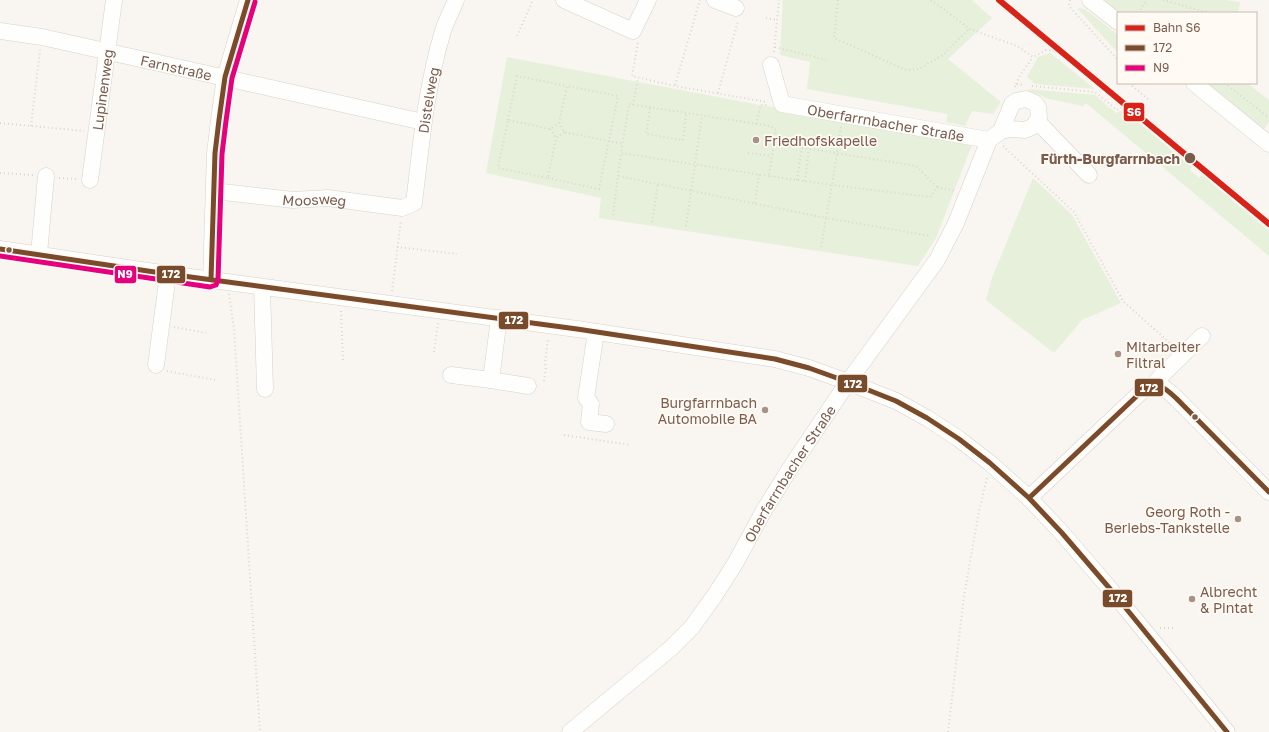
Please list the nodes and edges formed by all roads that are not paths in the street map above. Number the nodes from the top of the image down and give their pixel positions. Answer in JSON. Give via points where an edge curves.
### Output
{"nodes":[{"id":1,"x":114,"y":0,"type":"edge"},
{"id":2,"x":248,"y":0,"type":"edge"},
{"id":3,"x":456,"y":0,"type":"edge"},
{"id":4,"x":564,"y":0,"type":"edge"},
{"id":5,"x":648,"y":0,"type":"edge"},
{"id":6,"x":715,"y":0,"type":"edge"},
{"id":7,"x":1090,"y":0,"type":"edge"},
{"id":8,"x":737,"y":15,"type":"road end"},
{"id":9,"x":1117,"y":21,"type":"edge"},
{"id":10,"x":0,"y":31,"type":"edge"},
{"id":11,"x":107,"y":51,"type":"junction"},
{"id":12,"x":771,"y":65,"type":"road end"},
{"id":13,"x":225,"y":77,"type":"junction"},
{"id":14,"x":1195,"y":84,"type":"edge"},
{"id":15,"x":423,"y":122,"type":"junction"},
{"id":16,"x":1038,"y":122,"type":"junction"},
{"id":17,"x":995,"y":135,"type":"junction"},
{"id":18,"x":1268,"y":140,"type":"edge"},
{"id":19,"x":1089,"y":174,"type":"dead end"},
{"id":20,"x":46,"y":176,"type":"road end"},
{"id":21,"x":90,"y":180,"type":"road end"},
{"id":22,"x":214,"y":191,"type":"junction"},
{"id":23,"x":408,"y":206,"type":"joint"},
{"id":24,"x":0,"y":248,"type":"edge"},
{"id":25,"x":39,"y":254,"type":"junction"},
{"id":26,"x":168,"y":274,"type":"junction"},
{"id":27,"x":211,"y":280,"type":"junction"},
{"id":28,"x":262,"y":287,"type":"junction"},
{"id":29,"x":499,"y":318,"type":"junction"},
{"id":30,"x":596,"y":332,"type":"junction"},
{"id":31,"x":1202,"y":336,"type":"dead end"},
{"id":32,"x":156,"y":365,"type":"road end"},
{"id":33,"x":451,"y":375,"type":"dead end"},
{"id":34,"x":490,"y":380,"type":"junction"},
{"id":35,"x":848,"y":382,"type":"junction"},
{"id":36,"x":1154,"y":384,"type":"junction"},
{"id":37,"x":528,"y":386,"type":"dead end"},
{"id":38,"x":265,"y":388,"type":"dead end"},
{"id":39,"x":606,"y":424,"type":"dead end"},
{"id":40,"x":1269,"y":492,"type":"edge"},
{"id":41,"x":1029,"y":498,"type":"junction"},
{"id":42,"x":570,"y":732,"type":"edge"},
{"id":43,"x":1227,"y":732,"type":"edge"}],
"edges":[{"from":1,"to":11,"type":"street","name":"Lupinenweg"},
{"from":2,"to":13,"type":"street"},
{"from":3,"to":15,"type":"street","name":"Distelweg","via":[[444,30],[431,76]]},
{"from":4,"to":5,"type":"street","via":[[634,31]]},
{"from":6,"to":8,"type":"street"},
{"from":7,"to":9,"type":"street"},
{"from":10,"to":11,"type":"street","name":"Farnstraße"},
{"from":11,"to":13,"type":"street","name":"Farnstraße"},
{"from":11,"to":21,"type":"street","name":"Lupinenweg"},
{"from":12,"to":17,"type":"street","name":"Oberfarrnbacher Straße","via":[[782,104],[843,116]]},
{"from":13,"to":15,"type":"street","name":"Farnstraße"},
{"from":13,"to":22,"type":"street","via":[[215,153]]},
{"from":14,"to":18,"type":"street"},
{"from":15,"to":23,"type":"street","name":"Distelweg"},
{"from":16,"to":17,"type":"street","name":"Oberfarrnbacher Straße","via":[[1025,130],[1012,129]]},
{"from":16,"to":17,"type":"street","name":"Oberfarrnbacher Straße","via":[[1038,107],[1031,100],[1021,99],[1012,104]]},
{"from":16,"to":19,"type":"street"},
{"from":17,"to":35,"type":"street","name":"Oberfarrnbacher Straße","via":[[937,260]]},
{"from":20,"to":25,"type":"street"},
{"from":22,"to":23,"type":"street","name":"Moosweg","via":[[293,200],[328,198]]},
{"from":22,"to":27,"type":"street"},
{"from":24,"to":25,"type":"street"},
{"from":25,"to":26,"type":"street"},
{"from":26,"to":27,"type":"street"},
{"from":26,"to":32,"type":"street"},
{"from":27,"to":28,"type":"street"},
{"from":28,"to":29,"type":"street"},
{"from":28,"to":38,"type":"street"},
{"from":29,"to":30,"type":"street"},
{"from":29,"to":34,"type":"street"},
{"from":30,"to":35,"type":"street","via":[[775,359]]},
{"from":30,"to":39,"type":"street","via":[[586,398],[591,404],[589,422]]},
{"from":31,"to":36,"type":"street"},
{"from":33,"to":34,"type":"street"},
{"from":34,"to":37,"type":"street"},
{"from":35,"to":41,"type":"street","via":[[896,401],[927,418],[990,463]]},
{"from":35,"to":42,"type":"street","name":"Oberfarrnbacher Straße","via":[[775,494],[728,575],[692,627],[670,649]]},
{"from":36,"to":40,"type":"street","via":[[1162,386],[1176,398]]},
{"from":36,"to":41,"type":"street","via":[[1140,393]]},
{"from":41,"to":43,"type":"street","via":[[1106,585]]}]}
